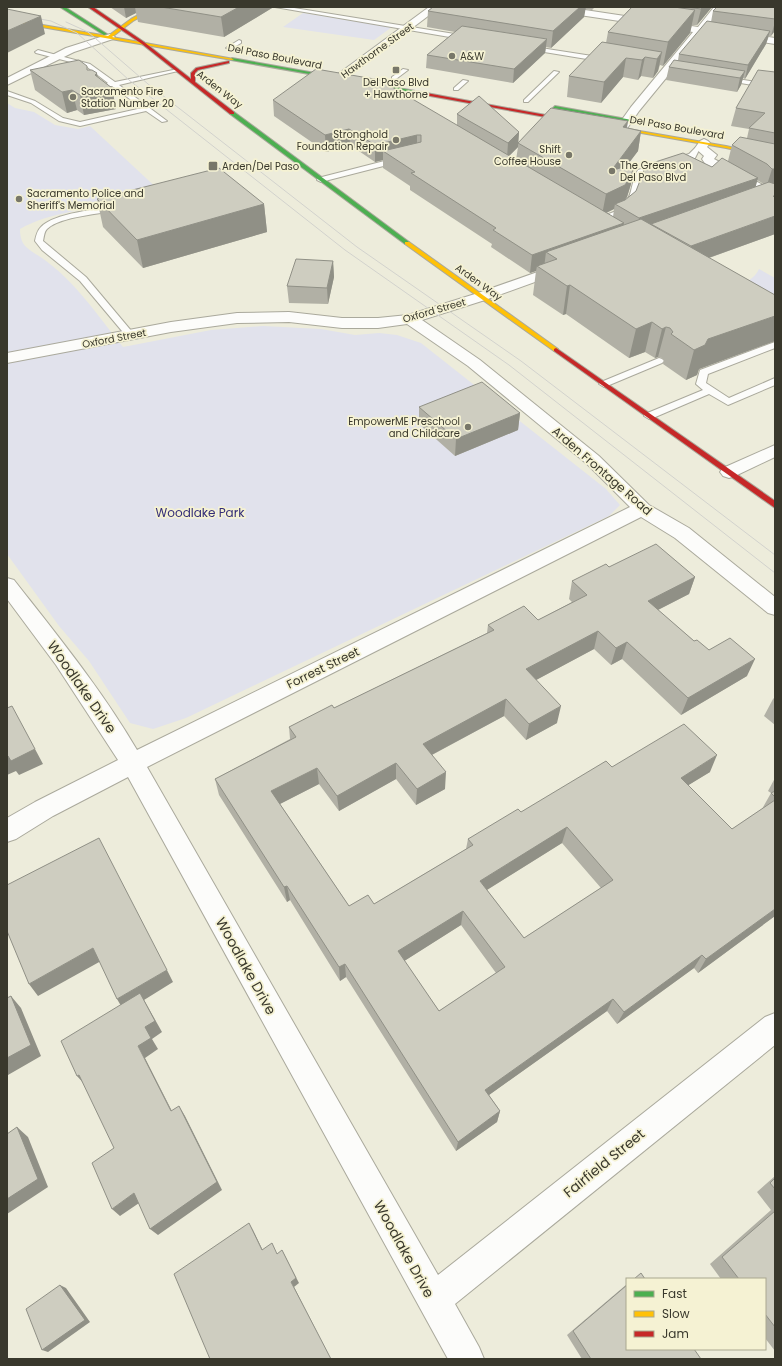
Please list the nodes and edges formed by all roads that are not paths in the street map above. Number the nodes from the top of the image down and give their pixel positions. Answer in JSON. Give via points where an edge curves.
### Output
{"nodes":[{"id":1,"x":62,"y":7,"type":"edge"},
{"id":2,"x":90,"y":7,"type":"edge"},
{"id":3,"x":156,"y":7,"type":"edge"},
{"id":4,"x":278,"y":7,"type":"edge"},
{"id":5,"x":435,"y":7,"type":"edge"},
{"id":6,"x":546,"y":7,"type":"edge"},
{"id":7,"x":719,"y":7,"type":"edge"},
{"id":8,"x":60,"y":17,"type":"dead end"},
{"id":9,"x":7,"y":20,"type":"edge"},
{"id":10,"x":85,"y":21,"type":"junction"},
{"id":11,"x":124,"y":28,"type":"junction"},
{"id":12,"x":699,"y":30,"type":"junction"},
{"id":13,"x":144,"y":32,"type":"dead end"},
{"id":14,"x":404,"y":32,"type":"junction"},
{"id":15,"x":110,"y":37,"type":"junction"},
{"id":16,"x":474,"y":39,"type":"edge"},
{"id":17,"x":775,"y":41,"type":"edge"},
{"id":18,"x":143,"y":43,"type":"junction"},
{"id":19,"x":240,"y":46,"type":"dead end"},
{"id":20,"x":520,"y":46,"type":"edge"},
{"id":21,"x":225,"y":48,"type":"dead end"},
{"id":22,"x":38,"y":52,"type":"dead end"},
{"id":23,"x":56,"y":56,"type":"junction"},
{"id":24,"x":242,"y":61,"type":"junction"},
{"id":25,"x":613,"y":61,"type":"edge"},
{"id":26,"x":336,"y":68,"type":"dead end"},
{"id":27,"x":657,"y":68,"type":"edge"},
{"id":28,"x":176,"y":70,"type":"junction"},
{"id":29,"x":348,"y":70,"type":"junction"},
{"id":30,"x":405,"y":70,"type":"dead end"},
{"id":31,"x":672,"y":71,"type":"junction"},
{"id":32,"x":556,"y":72,"type":"dead end"},
{"id":33,"x":364,"y":73,"type":"dead end"},
{"id":34,"x":338,"y":79,"type":"junction"},
{"id":35,"x":721,"y":79,"type":"edge"},
{"id":36,"x":9,"y":80,"type":"edge"},
{"id":37,"x":392,"y":81,"type":"junction"},
{"id":38,"x":410,"y":81,"type":"dead end"},
{"id":39,"x":465,"y":81,"type":"dead end"},
{"id":40,"x":193,"y":82,"type":"junction"},
{"id":41,"x":114,"y":84,"type":"junction"},
{"id":42,"x":101,"y":87,"type":"edge"},
{"id":43,"x":775,"y":87,"type":"edge"},
{"id":44,"x":452,"y":88,"type":"joint"},
{"id":45,"x":471,"y":92,"type":"dead end"},
{"id":46,"x":7,"y":93,"type":"edge"},
{"id":47,"x":45,"y":99,"type":"edge"},
{"id":48,"x":526,"y":101,"type":"dead end"},
{"id":49,"x":33,"y":102,"type":"junction"},
{"id":50,"x":403,"y":103,"type":"edge"},
{"id":51,"x":549,"y":105,"type":"dead end"},
{"id":52,"x":146,"y":108,"type":"junction"},
{"id":53,"x":551,"y":118,"type":"junction"},
{"id":54,"x":164,"y":121,"type":"dead end"},
{"id":55,"x":582,"y":122,"type":"edge"},
{"id":56,"x":643,"y":122,"type":"dead end"},
{"id":57,"x":625,"y":124,"type":"junction"},
{"id":58,"x":544,"y":125,"type":"edge"},
{"id":59,"x":606,"y":126,"type":"edge"},
{"id":60,"x":703,"y":146,"type":"junction"},
{"id":61,"x":410,"y":156,"type":"edge"},
{"id":62,"x":775,"y":158,"type":"edge"},
{"id":63,"x":321,"y":180,"type":"junction"},
{"id":64,"x":771,"y":196,"type":"edge"},
{"id":65,"x":749,"y":200,"type":"edge"},
{"id":66,"x":129,"y":206,"type":"edge"},
{"id":67,"x":586,"y":212,"type":"edge"},
{"id":68,"x":599,"y":220,"type":"junction"},
{"id":69,"x":612,"y":227,"type":"edge"},
{"id":70,"x":577,"y":262,"type":"edge"},
{"id":71,"x":480,"y":296,"type":"junction"},
{"id":72,"x":410,"y":319,"type":"junction"},
{"id":73,"x":130,"y":335,"type":"junction"},
{"id":74,"x":775,"y":345,"type":"edge"},
{"id":75,"x":7,"y":358,"type":"edge"},
{"id":76,"x":659,"y":361,"type":"dead end"},
{"id":77,"x":775,"y":381,"type":"edge"},
{"id":78,"x":604,"y":384,"type":"junction"},
{"id":79,"x":710,"y":390,"type":"junction"},
{"id":80,"x":649,"y":416,"type":"junction"},
{"id":81,"x":775,"y":450,"type":"edge"},
{"id":82,"x":729,"y":472,"type":"junction"},
{"id":83,"x":775,"y":505,"type":"edge"},
{"id":84,"x":642,"y":509,"type":"junction"},
{"id":85,"x":7,"y":585,"type":"edge"},
{"id":86,"x":775,"y":608,"type":"edge"},
{"id":87,"x":133,"y":764,"type":"junction"},
{"id":88,"x":7,"y":831,"type":"edge"},
{"id":89,"x":775,"y":1027,"type":"edge"},
{"id":90,"x":433,"y":1300,"type":"junction"},
{"id":91,"x":467,"y":1359,"type":"edge"}],
"edges":[{"from":1,"to":10,"type":"main road","name":"Arden Way"},
{"from":2,"to":11,"type":"main road","name":"Arden Way"},
{"from":3,"to":11,"type":"main road","via":[[132,20]]},
{"from":4,"to":14,"type":"lane"},
{"from":5,"to":14,"type":"street","name":"Hawthorne Street"},
{"from":6,"to":12,"type":"street"},
{"from":7,"to":12,"type":"street"},
{"from":8,"to":10,"type":"main road"},
{"from":9,"to":15,"type":"main road","name":"Del Paso Boulevard"},
{"from":10,"to":11,"type":"main road"},
{"from":10,"to":15,"type":"main road","name":"Arden Way"},
{"from":11,"to":13,"type":"main road"},
{"from":11,"to":15,"type":"main road"},
{"from":11,"to":18,"type":"main road","name":"Arden Way"},
{"from":12,"to":17,"type":"street"},
{"from":12,"to":31,"type":"street"},
{"from":14,"to":16,"type":"lane"},
{"from":14,"to":29,"type":"street","name":"Hawthorne Street"},
{"from":15,"to":18,"type":"main road","name":"Del Paso Boulevard"},
{"from":15,"to":23,"type":"street"},
{"from":15,"to":28,"type":"main road","name":"Arden Way"},
{"from":18,"to":24,"type":"main road","name":"Del Paso Boulevard"},
{"from":18,"to":28,"type":"main road","name":"Arden Way"},
{"from":19,"to":21,"type":"main road","name":"Del Paso Boulevard"},
{"from":20,"to":25,"type":"lane"},
{"from":22,"to":23,"type":"lane"},
{"from":23,"to":36,"type":"street"},
{"from":23,"to":41,"type":"lane","via":[[88,65]]},
{"from":24,"to":34,"type":"main road","name":"Del Paso Boulevard"},
{"from":24,"to":40,"type":"main road","via":[[197,69],[193,73]]},
{"from":26,"to":29,"type":"main road","name":"Del Paso Boulevard"},
{"from":27,"to":31,"type":"lane"},
{"from":28,"to":40,"type":"main road","name":"Arden Way"},
{"from":28,"to":41,"type":"lane"},
{"from":29,"to":33,"type":"main road","name":"Del Paso Boulevard"},
{"from":29,"to":34,"type":"street","name":"Hawthorne Street"},
{"from":30,"to":37,"type":"lane"},
{"from":31,"to":57,"type":"street"},
{"from":32,"to":48,"type":"lane"},
{"from":34,"to":37,"type":"main road","name":"Del Paso Boulevard"},
{"from":35,"to":43,"type":"lane"},
{"from":37,"to":38,"type":"main road","name":"Del Paso Boulevard"},
{"from":37,"to":50,"type":"street","via":[[395,93]]},
{"from":37,"to":53,"type":"main road","name":"Del Paso Boulevard"},
{"from":39,"to":44,"type":"lane"},
{"from":40,"to":63,"type":"main road","name":"Arden Way"},
{"from":41,"to":42,"type":"lane"},
{"from":41,"to":52,"type":"lane"},
{"from":44,"to":45,"type":"main road"},
{"from":46,"to":49,"type":"lane"},
{"from":47,"to":49,"type":"lane"},
{"from":49,"to":52,"type":"lane","via":[[61,120],[80,124]]},
{"from":51,"to":57,"type":"main road","name":"Del Paso Boulevard"},
{"from":52,"to":54,"type":"lane"},
{"from":53,"to":55,"type":"main road","name":"Del Paso Boulevard"},
{"from":53,"to":58,"type":"lane"},
{"from":56,"to":57,"type":"main road","name":"Del Paso Boulevard"},
{"from":57,"to":59,"type":"main road","name":"Del Paso Boulevard"},
{"from":57,"to":60,"type":"main road","name":"Del Paso Boulevard"},
{"from":60,"to":62,"type":"main road","name":"Del Paso Boulevard"},
{"from":60,"to":64,"type":"street","via":[[711,155],[708,159],[710,162]]},
{"from":60,"to":68,"type":"lane","via":[[692,156],[641,172],[630,205],[622,212]]},
{"from":61,"to":63,"type":"lane"},
{"from":63,"to":71,"type":"main road","name":"Arden Way"},
{"from":64,"to":65,"type":"street"},
{"from":66,"to":73,"type":"lane","via":[[55,222],[40,233],[39,241],[83,279]]},
{"from":67,"to":68,"type":"street"},
{"from":68,"to":69,"type":"street"},
{"from":70,"to":71,"type":"street","name":"Oxford Street"},
{"from":71,"to":72,"type":"street","name":"Oxford Street"},
{"from":71,"to":78,"type":"main road","name":"Arden Way"},
{"from":72,"to":73,"type":"street","name":"Oxford Street","via":[[342,324],[289,317],[237,318]]},
{"from":72,"to":84,"type":"street","name":"Arden Frontage Road","via":[[474,363],[593,460]]},
{"from":73,"to":75,"type":"street","name":"Oxford Street"},
{"from":74,"to":79,"type":"lane","via":[[703,372],[701,384]]},
{"from":76,"to":78,"type":"lane"},
{"from":77,"to":79,"type":"lane","via":[[728,402]]},
{"from":78,"to":80,"type":"main road","name":"Arden Way"},
{"from":79,"to":80,"type":"lane"},
{"from":80,"to":82,"type":"main road","name":"Arden Way"},
{"from":81,"to":82,"type":"street"},
{"from":82,"to":83,"type":"main road","name":"Arden Way"},
{"from":84,"to":86,"type":"street","name":"Arden Frontage Road","via":[[682,533]]},
{"from":84,"to":87,"type":"street","name":"Forrest Street"},
{"from":85,"to":87,"type":"street","name":"Woodlake Drive","via":[[64,659]]},
{"from":87,"to":88,"type":"street","name":"Forrest Street","via":[[44,809]]},
{"from":87,"to":90,"type":"street","name":"Woodlake Drive"},
{"from":89,"to":90,"type":"street","name":"Fairfield Street"},
{"from":90,"to":91,"type":"street","name":"Woodlake Drive"}]}
